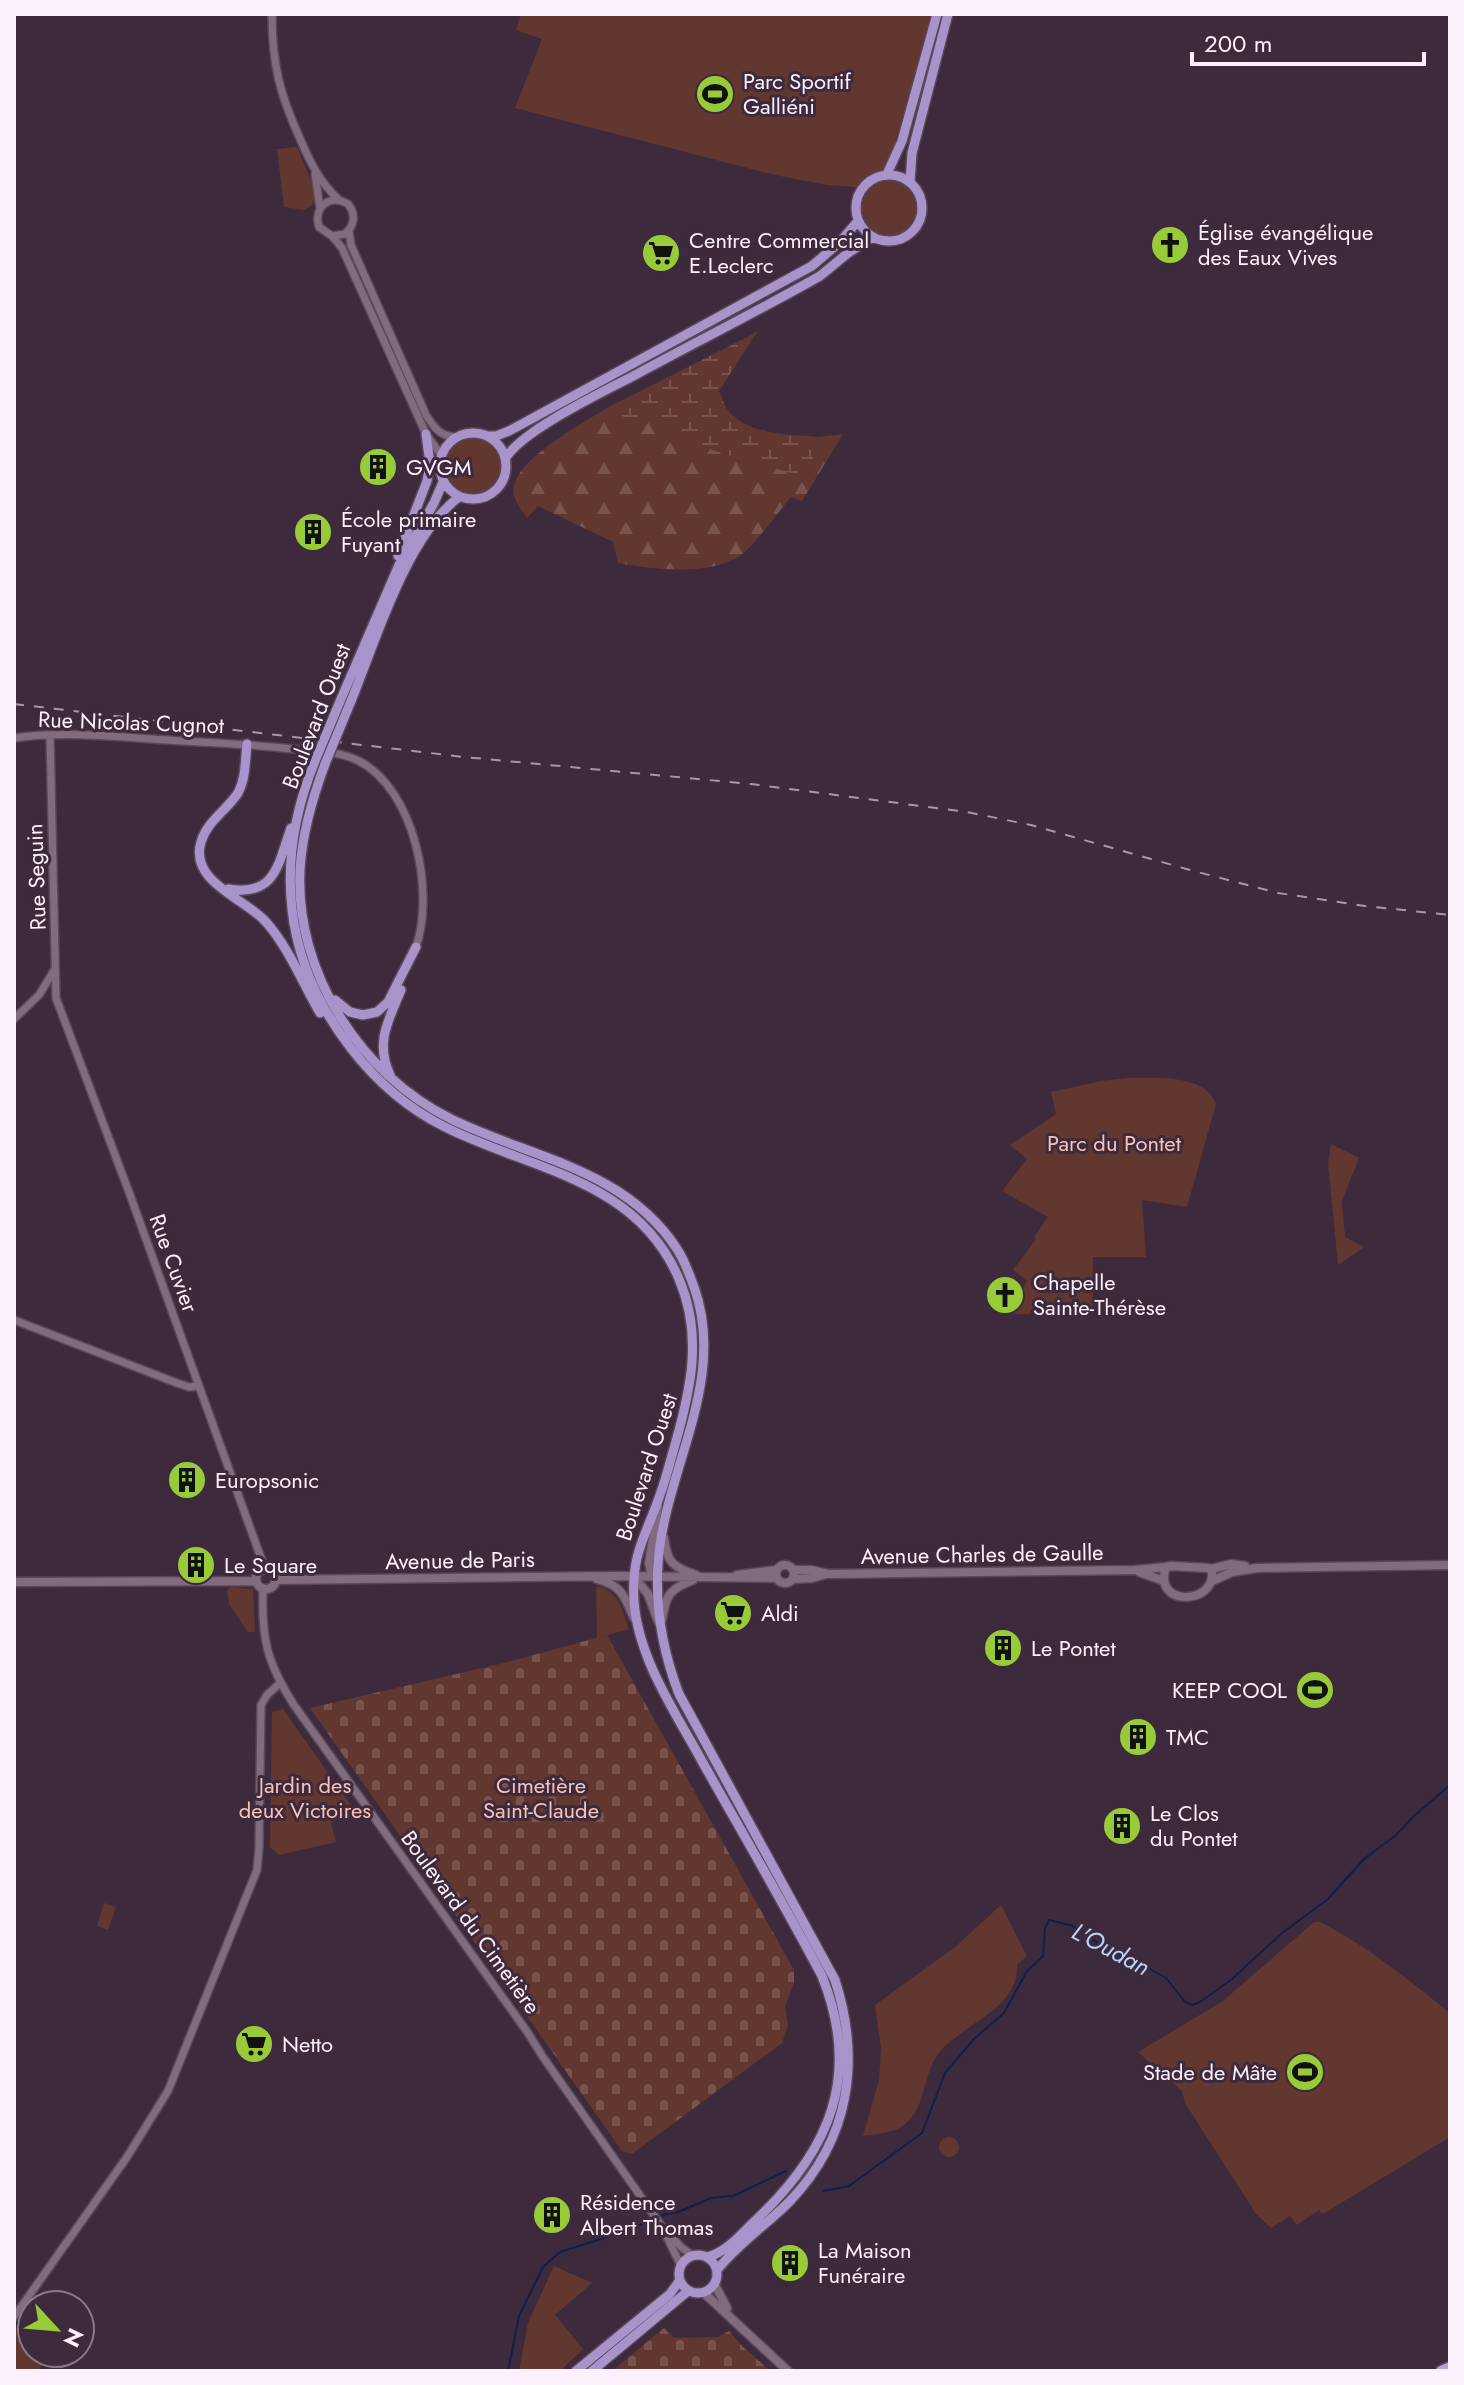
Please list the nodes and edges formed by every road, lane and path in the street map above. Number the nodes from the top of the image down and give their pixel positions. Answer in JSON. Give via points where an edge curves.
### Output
{"nodes":[{"id":1,"x":272,"y":14,"type":"edge"},
{"id":2,"x":937,"y":14,"type":"edge"},
{"id":3,"x":948,"y":14,"type":"edge"},
{"id":4,"x":315,"y":172,"type":"junction"},
{"id":5,"x":887,"y":174,"type":"junction"},
{"id":6,"x":910,"y":182,"type":"junction"},
{"id":7,"x":338,"y":199,"type":"junction"},
{"id":8,"x":320,"y":208,"type":"junction"},
{"id":9,"x":858,"y":221,"type":"junction"},
{"id":10,"x":349,"y":231,"type":"junction"},
{"id":11,"x":332,"y":236,"type":"junction"},
{"id":12,"x":873,"y":237,"type":"junction"},
{"id":13,"x":426,"y":434,"type":"junction"},
{"id":14,"x":488,"y":436,"type":"junction"},
{"id":15,"x":455,"y":437,"type":"junction"},
{"id":16,"x":441,"y":455,"type":"junction"},
{"id":17,"x":505,"y":459,"type":"junction"},
{"id":18,"x":443,"y":482,"type":"junction"},
{"id":19,"x":459,"y":497,"type":"junction"},
{"id":20,"x":360,"y":653,"type":"junction"},
{"id":21,"x":346,"y":700,"type":"junction"},
{"id":22,"x":50,"y":736,"type":"junction"},
{"id":23,"x":14,"y":738,"type":"edge"},
{"id":24,"x":247,"y":744,"type":"junction"},
{"id":25,"x":320,"y":763,"type":"junction"},
{"id":26,"x":303,"y":795,"type":"junction"},
{"id":27,"x":220,"y":888,"type":"junction"},
{"id":28,"x":416,"y":947,"type":"joint"},
{"id":29,"x":409,"y":964,"type":"junction"},
{"id":30,"x":55,"y":969,"type":"junction"},
{"id":31,"x":327,"y":992,"type":"junction"},
{"id":32,"x":14,"y":1019,"type":"edge"},
{"id":33,"x":337,"y":1030,"type":"junction"},
{"id":34,"x":393,"y":1079,"type":"junction"},
{"id":35,"x":14,"y":1320,"type":"edge"},
{"id":36,"x":198,"y":1386,"type":"junction"},
{"id":37,"x":659,"y":1498,"type":"junction"},
{"id":38,"x":662,"y":1529,"type":"junction"},
{"id":39,"x":1450,"y":1565,"type":"edge"},
{"id":40,"x":1166,"y":1567,"type":"junction"},
{"id":41,"x":1257,"y":1568,"type":"junction"},
{"id":42,"x":265,"y":1569,"type":"junction"},
{"id":43,"x":1211,"y":1569,"type":"junction"},
{"id":44,"x":1135,"y":1570,"type":"junction"},
{"id":45,"x":777,"y":1574,"type":"junction"},
{"id":46,"x":793,"y":1574,"type":"junction"},
{"id":47,"x":588,"y":1576,"type":"junction"},
{"id":48,"x":634,"y":1577,"type":"junction"},
{"id":49,"x":701,"y":1577,"type":"junction"},
{"id":50,"x":658,"y":1578,"type":"junction"},
{"id":51,"x":276,"y":1580,"type":"junction"},
{"id":52,"x":1164,"y":1581,"type":"junction"},
{"id":53,"x":1212,"y":1581,"type":"junction"},
{"id":54,"x":14,"y":1582,"type":"edge"},
{"id":55,"x":260,"y":1584,"type":"junction"},
{"id":56,"x":637,"y":1626,"type":"junction"},
{"id":57,"x":660,"y":1628,"type":"junction"},
{"id":58,"x":280,"y":1683,"type":"junction"},
{"id":59,"x":660,"y":2224,"type":"junction"},
{"id":60,"x":693,"y":2256,"type":"junction"},
{"id":61,"x":707,"y":2257,"type":"junction"},
{"id":62,"x":681,"y":2266,"type":"junction"},
{"id":63,"x":717,"y":2270,"type":"junction"},
{"id":64,"x":680,"y":2280,"type":"junction"},
{"id":65,"x":715,"y":2285,"type":"junction"},
{"id":66,"x":688,"y":2291,"type":"junction"},
{"id":67,"x":704,"y":2293,"type":"junction"},
{"id":68,"x":14,"y":2317,"type":"edge"},
{"id":69,"x":734,"y":2319,"type":"junction"},
{"id":70,"x":1450,"y":2367,"type":"edge"},
{"id":71,"x":576,"y":2371,"type":"edge"},
{"id":72,"x":592,"y":2371,"type":"edge"},
{"id":73,"x":788,"y":2371,"type":"edge"},
{"id":74,"x":1441,"y":2371,"type":"edge"}],
"edges":[{"from":1,"to":4,"type":"street","via":[[276,75]]},
{"from":2,"to":5,"type":"main road","via":[[902,141]]},
{"from":3,"to":6,"type":"main road","via":[[912,153]]},
{"from":4,"to":7,"type":"street"},
{"from":4,"to":8,"type":"street"},
{"from":5,"to":6,"type":"main road"},
{"from":5,"to":9,"type":"main road","via":[[860,189]]},
{"from":6,"to":12,"type":"main road","via":[[922,203],[918,224],[895,240]]},
{"from":7,"to":8,"type":"street"},
{"from":7,"to":10,"type":"street","via":[[354,213]]},
{"from":8,"to":11,"type":"street","via":[[319,227]]},
{"from":9,"to":12,"type":"main road"},
{"from":9,"to":14,"type":"main road","via":[[812,266],[509,431]]},
{"from":10,"to":11,"type":"street"},
{"from":10,"to":15,"type":"street","via":[[426,415],[434,429]]},
{"from":11,"to":13,"type":"street"},
{"from":12,"to":17,"type":"main road","via":[[820,276],[583,402],[517,444]]},
{"from":13,"to":16,"type":"street"},
{"from":13,"to":20,"type":"main road","via":[[430,464],[425,488]]},
{"from":14,"to":15,"type":"main road","via":[[468,432]]},
{"from":14,"to":17,"type":"main road"},
{"from":15,"to":16,"type":"main road"},
{"from":16,"to":18,"type":"main road"},
{"from":17,"to":19,"type":"main road","via":[[504,477],[493,492],[474,499]]},
{"from":18,"to":19,"type":"main road"},
{"from":18,"to":20,"type":"main road","name":"Boulevard Ouest"},
{"from":19,"to":21,"type":"main road","name":"Boulevard Ouest","via":[[438,519],[403,574]]},
{"from":20,"to":21,"type":"main road","name":"Boulevard Ouest"},
{"from":21,"to":25,"type":"main road","name":"Boulevard Ouest","bridge":true},
{"from":22,"to":23,"type":"street","name":"Rue Nicolas Cugnot"},
{"from":22,"to":24,"type":"street","name":"Rue Nicolas Cugnot"},
{"from":22,"to":30,"type":"street","name":"Rue Seguin"},
{"from":24,"to":27,"type":"main road","via":[[239,791],[213,820],[199,849],[205,872]]},
{"from":24,"to":28,"type":"street","name":"Rue Nicolas Cugnot","via":[[343,754],[369,767],[389,786],[409,824],[421,871],[424,913]]},
{"from":25,"to":26,"type":"main road","name":"Boulevard Ouest"},
{"from":25,"to":31,"type":"main road","name":"Boulevard Ouest","via":[[300,873],[308,942]]},
{"from":26,"to":27,"type":"main road","via":[[272,877],[247,891]]},
{"from":26,"to":33,"type":"main road","name":"Boulevard Ouest","via":[[292,850],[293,920],[302,962]]},
{"from":27,"to":33,"type":"main road","via":[[267,923],[323,1019]]},
{"from":28,"to":29,"type":"main road"},
{"from":29,"to":31,"type":"main road","via":[[377,1012],[350,1012]]},
{"from":29,"to":34,"type":"main road","via":[[383,1041],[384,1061]]},
{"from":30,"to":32,"type":"street","via":[[39,995]]},
{"from":30,"to":36,"type":"street","name":"Rue Cuvier","via":[[56,998]]},
{"from":31,"to":34,"type":"main road","name":"Boulevard Ouest","via":[[368,1055]]},
{"from":33,"to":37,"type":"main road","name":"Boulevard Ouest","via":[[404,1103],[472,1139],[599,1190],[624,1206],[663,1248],[685,1294],[693,1347],[687,1405]]},
{"from":34,"to":38,"type":"main road","name":"Boulevard Ouest","via":[[452,1119],[616,1188],[651,1217],[680,1254],[699,1301],[705,1357]]},
{"from":35,"to":36,"type":"street","via":[[177,1383]]},
{"from":36,"to":42,"type":"street","name":"Rue Cuvier"},
{"from":37,"to":48,"type":"main road","name":"Boulevard Ouest","via":[[638,1549]]},
{"from":37,"to":50,"type":"main road","via":[[649,1563]]},
{"from":38,"to":49,"type":"main road","via":[[671,1563]]},
{"from":38,"to":50,"type":"main road","name":"Boulevard Ouest"},
{"from":39,"to":41,"type":"main road"},
{"from":40,"to":43,"type":"main road","name":"Avenue Charles de Gaulle"},
{"from":40,"to":44,"type":"main road","name":"Avenue Charles de Gaulle"},
{"from":40,"to":52,"type":"main road"},
{"from":41,"to":43,"type":"main road","via":[[1231,1564]]},
{"from":41,"to":53,"type":"main road"},
{"from":42,"to":51,"type":"main road"},
{"from":42,"to":55,"type":"main road","via":[[259,1572]]},
{"from":43,"to":53,"type":"main road"},
{"from":44,"to":46,"type":"main road","name":"Avenue Charles de Gaulle","via":[[812,1578]]},
{"from":44,"to":52,"type":"main road","name":"Avenue Charles de Gaulle"},
{"from":45,"to":46,"type":"main road","via":[[785,1583]]},
{"from":45,"to":46,"type":"main road","via":[[785,1565]]},
{"from":45,"to":49,"type":"main road"},
{"from":47,"to":48,"type":"main road","name":"Avenue de Paris"},
{"from":47,"to":51,"type":"main road","name":"Avenue de Paris"},
{"from":47,"to":56,"type":"main road","via":[[622,1592]]},
{"from":48,"to":50,"type":"main road","name":"Avenue de Paris"},
{"from":48,"to":56,"type":"main road","name":"Boulevard Ouest"},
{"from":48,"to":57,"type":"main road","via":[[648,1594]]},
{"from":49,"to":50,"type":"main road"},
{"from":49,"to":57,"type":"main road","via":[[670,1593]]},
{"from":50,"to":57,"type":"main road","name":"Boulevard Ouest"},
{"from":51,"to":55,"type":"main road","via":[[272,1587]]},
{"from":52,"to":53,"type":"main road","name":"Avenue Charles de Gaulle","via":[[1167,1590],[1190,1597]]},
{"from":54,"to":55,"type":"main road"},
{"from":55,"to":58,"type":"street","name":"Boulevard du Cimetière","via":[[265,1645]]},
{"from":56,"to":61,"type":"main road","name":"Boulevard Ouest","via":[[667,1696],[822,1976],[836,2016],[834,2100],[819,2144],[799,2174],[742,2232]]},
{"from":57,"to":63,"type":"main road","name":"Boulevard Ouest","via":[[679,1694],[835,1980],[850,2054],[847,2092],[826,2153],[789,2201]]},
{"from":58,"to":59,"type":"street","name":"Boulevard du Cimetière"},
{"from":58,"to":68,"type":"street","via":[[261,1705],[257,1870],[173,2081],[127,2157]]},
{"from":59,"to":60,"type":"street","name":"Boulevard du Cimetière"},
{"from":59,"to":62,"type":"street","name":"Boulevard du Cimetière"},
{"from":60,"to":61,"type":"main road"},
{"from":60,"to":62,"type":"main road"},
{"from":61,"to":63,"type":"main road"},
{"from":62,"to":64,"type":"main road"},
{"from":63,"to":65,"type":"main road"},
{"from":64,"to":66,"type":"main road"},
{"from":64,"to":71,"type":"main road"},
{"from":65,"to":67,"type":"main road"},
{"from":65,"to":69,"type":"main road"},
{"from":66,"to":67,"type":"main road"},
{"from":66,"to":72,"type":"main road"},
{"from":67,"to":69,"type":"main road"},
{"from":69,"to":73,"type":"main road"},
{"from":70,"to":74,"type":"highway"}]}
